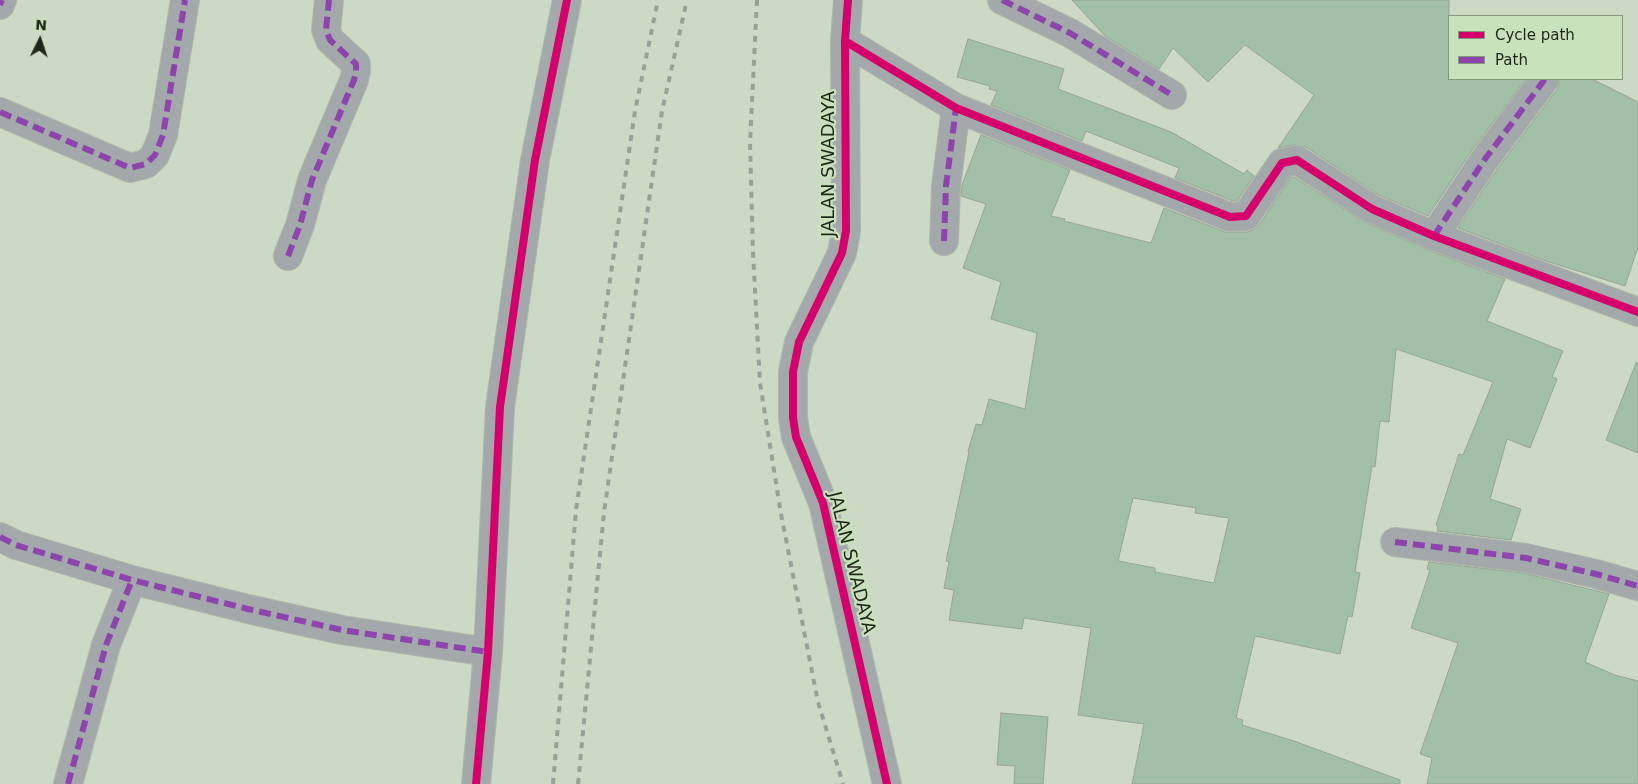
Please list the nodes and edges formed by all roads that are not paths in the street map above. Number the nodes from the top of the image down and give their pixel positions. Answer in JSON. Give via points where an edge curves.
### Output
{"nodes":[{"id":1,"x":2,"y":0,"type":"edge"},
{"id":2,"x":185,"y":0,"type":"edge"},
{"id":3,"x":329,"y":0,"type":"edge"},
{"id":4,"x":567,"y":0,"type":"edge"},
{"id":5,"x":848,"y":0,"type":"edge"},
{"id":6,"x":1002,"y":0,"type":"edge"},
{"id":7,"x":0,"y":5,"type":"edge"},
{"id":8,"x":845,"y":42,"type":"junction"},
{"id":9,"x":1544,"y":80,"type":"edge"},
{"id":10,"x":1172,"y":95,"type":"dead end"},
{"id":11,"x":956,"y":108,"type":"junction"},
{"id":12,"x":0,"y":112,"type":"edge"},
{"id":13,"x":1434,"y":236,"type":"junction"},
{"id":14,"x":944,"y":241,"type":"dead end"},
{"id":15,"x":288,"y":256,"type":"dead end"},
{"id":16,"x":1638,"y":312,"type":"edge"},
{"id":17,"x":0,"y":537,"type":"edge"},
{"id":18,"x":1395,"y":542,"type":"dead end"},
{"id":19,"x":132,"y":580,"type":"junction"},
{"id":20,"x":1638,"y":586,"type":"edge"},
{"id":21,"x":488,"y":652,"type":"junction"},
{"id":22,"x":68,"y":784,"type":"edge"},
{"id":23,"x":476,"y":784,"type":"edge"},
{"id":24,"x":887,"y":784,"type":"edge"}],
"edges":[{"from":1,"to":7,"type":"street"},
{"from":2,"to":12,"type":"street","via":[[163,135],[155,155],[146,164],[130,168]]},
{"from":3,"to":15,"type":"street","via":[[326,30],[330,40],[356,64],[356,71],[312,180]]},
{"from":4,"to":21,"type":"street","via":[[535,160],[500,407]]},
{"from":5,"to":8,"type":"street","name":"JALAN SWADAYA"},
{"from":6,"to":10,"type":"street","via":[[1070,33]]},
{"from":8,"to":11,"type":"street"},
{"from":8,"to":24,"type":"street","name":"JALAN SWADAYA","via":[[846,232],[842,253],[798,342],[793,372],[793,418],[796,437],[823,503]]},
{"from":9,"to":13,"type":"street","via":[[1485,159]]},
{"from":11,"to":13,"type":"street","via":[[1230,216],[1246,216],[1282,163],[1297,160],[1372,209]]},
{"from":11,"to":14,"type":"street","via":[[946,186]]},
{"from":13,"to":16,"type":"street"},
{"from":17,"to":19,"type":"street","via":[[16,545]]},
{"from":18,"to":20,"type":"street","via":[[1526,558]]},
{"from":19,"to":21,"type":"street","via":[[342,630]]},
{"from":19,"to":22,"type":"street","via":[[106,645]]},
{"from":21,"to":23,"type":"street"}]}
